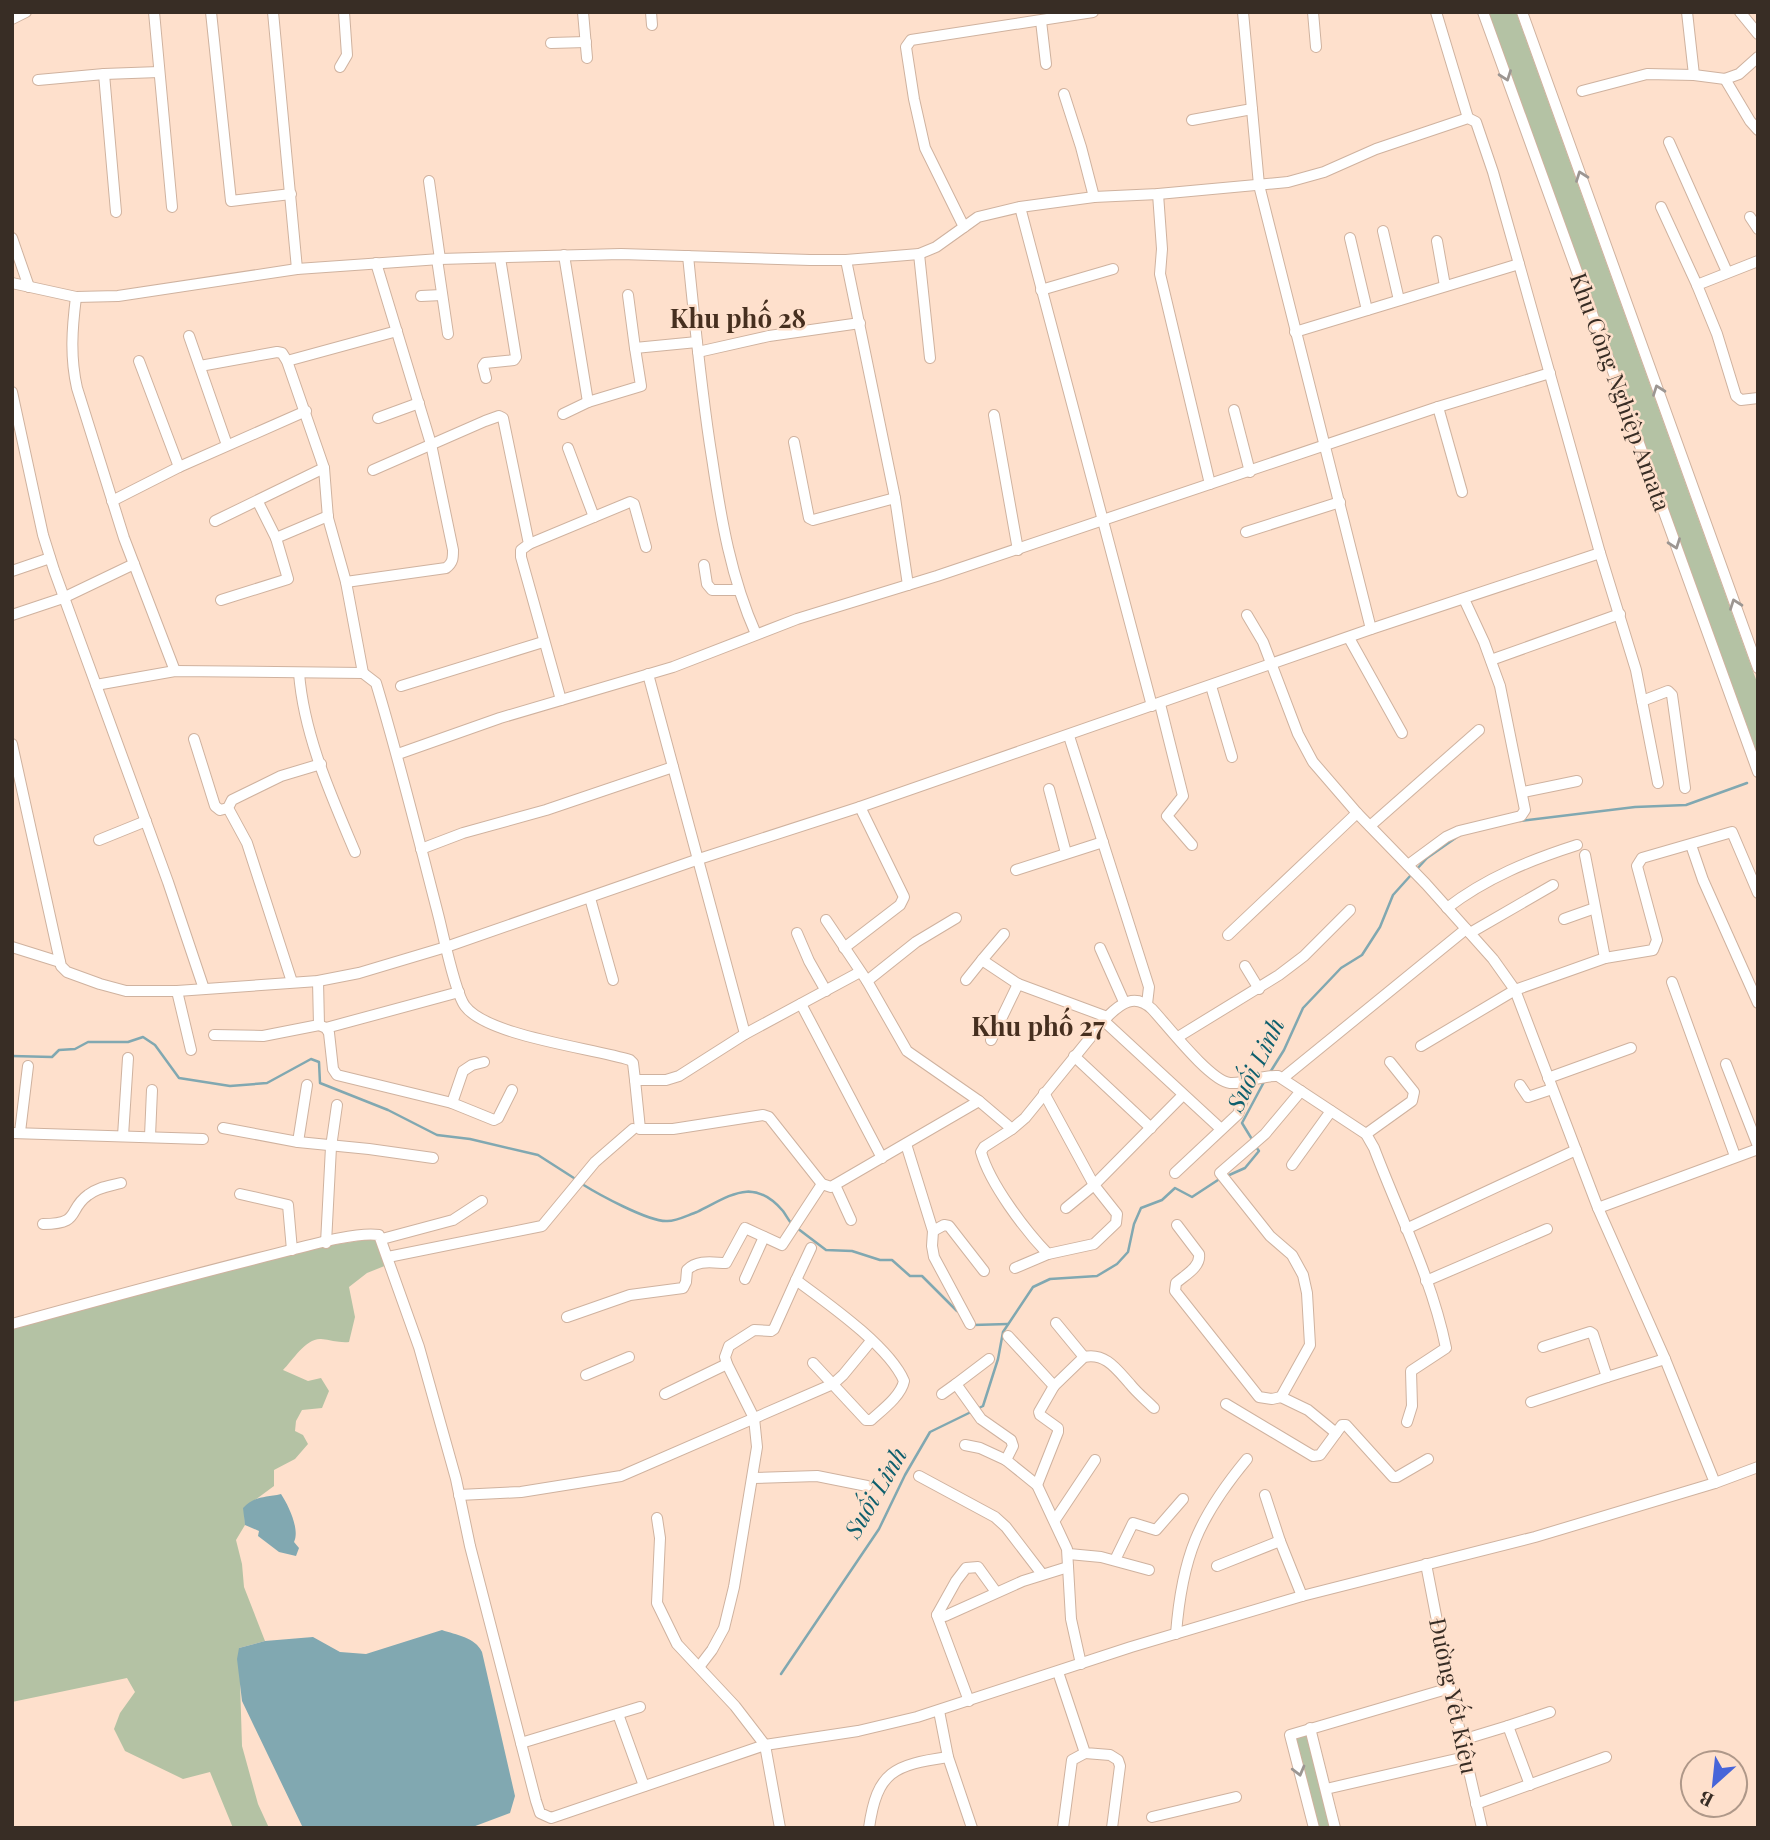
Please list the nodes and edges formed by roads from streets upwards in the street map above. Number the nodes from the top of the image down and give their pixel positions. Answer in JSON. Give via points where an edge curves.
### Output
{"nodes":[{"id":1,"x":154,"y":12,"type":"edge"},
{"id":2,"x":211,"y":12,"type":"edge"},
{"id":3,"x":273,"y":12,"type":"edge"},
{"id":4,"x":344,"y":12,"type":"edge"},
{"id":5,"x":583,"y":12,"type":"edge"},
{"id":6,"x":651,"y":12,"type":"edge"},
{"id":7,"x":1093,"y":12,"type":"edge"},
{"id":8,"x":1243,"y":12,"type":"edge"},
{"id":9,"x":1313,"y":12,"type":"edge"},
{"id":10,"x":1436,"y":12,"type":"edge"},
{"id":11,"x":1483,"y":12,"type":"edge"},
{"id":12,"x":1522,"y":12,"type":"edge"},
{"id":13,"x":1687,"y":12,"type":"edge"},
{"id":14,"x":1740,"y":12,"type":"edge"},
{"id":15,"x":1041,"y":21,"type":"junction"},
{"id":16,"x":652,"y":24,"type":"dead end"},
{"id":17,"x":1758,"y":34,"type":"edge"},
{"id":18,"x":586,"y":42,"type":"junction"},
{"id":19,"x":551,"y":43,"type":"dead end"},
{"id":20,"x":1316,"y":47,"type":"dead end"},
{"id":21,"x":1758,"y":57,"type":"edge"},
{"id":22,"x":587,"y":58,"type":"dead end"},
{"id":23,"x":1046,"y":64,"type":"dead end"},
{"id":24,"x":340,"y":67,"type":"dead end"},
{"id":25,"x":159,"y":72,"type":"junction"},
{"id":26,"x":104,"y":74,"type":"junction"},
{"id":27,"x":1694,"y":75,"type":"junction"},
{"id":28,"x":1725,"y":79,"type":"junction"},
{"id":29,"x":38,"y":80,"type":"dead end"},
{"id":30,"x":1582,"y":91,"type":"dead end"},
{"id":31,"x":1064,"y":94,"type":"dead end"},
{"id":32,"x":1252,"y":109,"type":"junction"},
{"id":33,"x":1468,"y":118,"type":"junction"},
{"id":34,"x":1192,"y":120,"type":"dead end"},
{"id":35,"x":1758,"y":130,"type":"edge"},
{"id":36,"x":1669,"y":142,"type":"dead end"},
{"id":37,"x":429,"y":181,"type":"dead end"},
{"id":38,"x":1259,"y":186,"type":"junction"},
{"id":39,"x":291,"y":194,"type":"junction"},
{"id":40,"x":1158,"y":194,"type":"junction"},
{"id":41,"x":1094,"y":197,"type":"junction"},
{"id":42,"x":172,"y":207,"type":"dead end"},
{"id":43,"x":1020,"y":207,"type":"junction"},
{"id":44,"x":1661,"y":207,"type":"dead end"},
{"id":45,"x":116,"y":212,"type":"dead end"},
{"id":46,"x":1750,"y":217,"type":"dead end"},
{"id":47,"x":964,"y":227,"type":"junction"},
{"id":48,"x":1758,"y":229,"type":"edge"},
{"id":49,"x":1384,"y":231,"type":"dead end"},
{"id":50,"x":12,"y":238,"type":"edge"},
{"id":51,"x":1350,"y":238,"type":"dead end"},
{"id":52,"x":1437,"y":241,"type":"dead end"},
{"id":53,"x":919,"y":254,"type":"junction"},
{"id":54,"x":564,"y":255,"type":"junction"},
{"id":55,"x":688,"y":256,"type":"junction"},
{"id":56,"x":500,"y":258,"type":"junction"},
{"id":57,"x":438,"y":259,"type":"junction"},
{"id":58,"x":846,"y":260,"type":"junction"},
{"id":59,"x":1758,"y":261,"type":"edge"},
{"id":60,"x":376,"y":263,"type":"junction"},
{"id":61,"x":1519,"y":264,"type":"junction"},
{"id":62,"x":297,"y":269,"type":"junction"},
{"id":63,"x":1113,"y":269,"type":"dead end"},
{"id":64,"x":1727,"y":272,"type":"junction"},
{"id":65,"x":12,"y":284,"type":"edge"},
{"id":66,"x":1697,"y":285,"type":"junction"},
{"id":67,"x":1445,"y":286,"type":"junction"},
{"id":68,"x":29,"y":287,"type":"junction"},
{"id":69,"x":1041,"y":290,"type":"junction"},
{"id":70,"x":442,"y":295,"type":"junction"},
{"id":71,"x":628,"y":295,"type":"dead end"},
{"id":72,"x":421,"y":296,"type":"dead end"},
{"id":73,"x":76,"y":297,"type":"junction"},
{"id":74,"x":1398,"y":300,"type":"junction"},
{"id":75,"x":1367,"y":310,"type":"junction"},
{"id":76,"x":860,"y":323,"type":"junction"},
{"id":77,"x":397,"y":331,"type":"junction"},
{"id":78,"x":1296,"y":332,"type":"junction"},
{"id":79,"x":448,"y":334,"type":"dead end"},
{"id":80,"x":189,"y":336,"type":"dead end"},
{"id":81,"x":697,"y":347,"type":"junction"},
{"id":82,"x":635,"y":348,"type":"junction"},
{"id":83,"x":930,"y":358,"type":"dead end"},
{"id":84,"x":139,"y":361,"type":"dead end"},
{"id":85,"x":287,"y":361,"type":"junction"},
{"id":86,"x":200,"y":366,"type":"junction"},
{"id":87,"x":1550,"y":373,"type":"junction"},
{"id":88,"x":486,"y":378,"type":"dead end"},
{"id":89,"x":12,"y":392,"type":"edge"},
{"id":90,"x":1758,"y":398,"type":"edge"},
{"id":91,"x":588,"y":402,"type":"junction"},
{"id":92,"x":419,"y":403,"type":"junction"},
{"id":93,"x":1438,"y":407,"type":"junction"},
{"id":94,"x":1234,"y":410,"type":"dead end"},
{"id":95,"x":306,"y":411,"type":"junction"},
{"id":96,"x":563,"y":414,"type":"dead end"},
{"id":97,"x":994,"y":415,"type":"dead end"},
{"id":98,"x":378,"y":418,"type":"dead end"},
{"id":99,"x":794,"y":442,"type":"dead end"},
{"id":100,"x":431,"y":444,"type":"junction"},
{"id":101,"x":227,"y":445,"type":"junction"},
{"id":102,"x":1326,"y":445,"type":"junction"},
{"id":103,"x":568,"y":448,"type":"dead end"},
{"id":104,"x":179,"y":467,"type":"junction"},
{"id":105,"x":324,"y":468,"type":"junction"},
{"id":106,"x":373,"y":470,"type":"dead end"},
{"id":107,"x":1250,"y":472,"type":"junction"},
{"id":108,"x":1210,"y":484,"type":"junction"},
{"id":109,"x":1462,"y":492,"type":"dead end"},
{"id":110,"x":895,"y":498,"type":"junction"},
{"id":111,"x":112,"y":501,"type":"junction"},
{"id":112,"x":258,"y":502,"type":"junction"},
{"id":113,"x":1340,"y":502,"type":"junction"},
{"id":114,"x":328,"y":516,"type":"junction"},
{"id":115,"x":594,"y":517,"type":"junction"},
{"id":116,"x":215,"y":521,"type":"dead end"},
{"id":117,"x":1102,"y":521,"type":"junction"},
{"id":118,"x":1246,"y":532,"type":"dead end"},
{"id":119,"x":276,"y":538,"type":"junction"},
{"id":120,"x":528,"y":544,"type":"junction"},
{"id":121,"x":646,"y":547,"type":"dead end"},
{"id":122,"x":1017,"y":550,"type":"junction"},
{"id":123,"x":1600,"y":553,"type":"junction"},
{"id":124,"x":50,"y":558,"type":"junction"},
{"id":125,"x":134,"y":564,"type":"junction"},
{"id":126,"x":704,"y":565,"type":"dead end"},
{"id":127,"x":12,"y":571,"type":"edge"},
{"id":128,"x":346,"y":582,"type":"junction"},
{"id":129,"x":908,"y":585,"type":"junction"},
{"id":130,"x":738,"y":590,"type":"junction"},
{"id":131,"x":63,"y":598,"type":"junction"},
{"id":132,"x":1464,"y":599,"type":"junction"},
{"id":133,"x":221,"y":600,"type":"dead end"},
{"id":134,"x":1620,"y":614,"type":"junction"},
{"id":135,"x":12,"y":615,"type":"edge"},
{"id":136,"x":1247,"y":615,"type":"dead end"},
{"id":137,"x":1371,"y":629,"type":"junction"},
{"id":138,"x":756,"y":634,"type":"junction"},
{"id":139,"x":1349,"y":638,"type":"junction"},
{"id":140,"x":543,"y":642,"type":"junction"},
{"id":141,"x":1491,"y":660,"type":"junction"},
{"id":142,"x":1272,"y":665,"type":"junction"},
{"id":143,"x":1758,"y":668,"type":"edge"},
{"id":144,"x":175,"y":671,"type":"junction"},
{"id":145,"x":299,"y":673,"type":"junction"},
{"id":146,"x":363,"y":673,"type":"junction"},
{"id":147,"x":648,"y":674,"type":"junction"},
{"id":148,"x":96,"y":685,"type":"junction"},
{"id":149,"x":1211,"y":686,"type":"junction"},
{"id":150,"x":401,"y":687,"type":"dead end"},
{"id":151,"x":561,"y":700,"type":"junction"},
{"id":152,"x":1642,"y":701,"type":"junction"},
{"id":153,"x":1156,"y":705,"type":"junction"},
{"id":154,"x":1479,"y":730,"type":"dead end"},
{"id":155,"x":1402,"y":733,"type":"dead end"},
{"id":156,"x":1069,"y":736,"type":"junction"},
{"id":157,"x":194,"y":739,"type":"dead end"},
{"id":158,"x":12,"y":744,"type":"edge"},
{"id":159,"x":398,"y":754,"type":"junction"},
{"id":160,"x":1232,"y":757,"type":"dead end"},
{"id":161,"x":321,"y":764,"type":"junction"},
{"id":162,"x":673,"y":767,"type":"junction"},
{"id":163,"x":1758,"y":772,"type":"edge"},
{"id":164,"x":1577,"y":781,"type":"dead end"},
{"id":165,"x":1658,"y":783,"type":"dead end"},
{"id":166,"x":1685,"y":788,"type":"dead end"},
{"id":167,"x":1049,"y":789,"type":"dead end"},
{"id":168,"x":1522,"y":792,"type":"junction"},
{"id":169,"x":860,"y":807,"type":"junction"},
{"id":170,"x":228,"y":808,"type":"junction"},
{"id":171,"x":1357,"y":813,"type":"junction"},
{"id":172,"x":146,"y":821,"type":"junction"},
{"id":173,"x":1370,"y":826,"type":"junction"},
{"id":174,"x":99,"y":840,"type":"dead end"},
{"id":175,"x":1103,"y":842,"type":"junction"},
{"id":176,"x":1192,"y":845,"type":"dead end"},
{"id":177,"x":1577,"y":845,"type":"dead end"},
{"id":178,"x":1691,"y":845,"type":"junction"},
{"id":179,"x":422,"y":849,"type":"junction"},
{"id":180,"x":355,"y":852,"type":"dead end"},
{"id":181,"x":1066,"y":853,"type":"junction"},
{"id":182,"x":1585,"y":855,"type":"dead end"},
{"id":183,"x":699,"y":859,"type":"junction"},
{"id":184,"x":1408,"y":865,"type":"junction"},
{"id":185,"x":1016,"y":870,"type":"dead end"},
{"id":186,"x":1553,"y":886,"type":"dead end"},
{"id":187,"x":1758,"y":893,"type":"edge"},
{"id":188,"x":590,"y":898,"type":"junction"},
{"id":189,"x":1447,"y":908,"type":"junction"},
{"id":190,"x":1595,"y":908,"type":"junction"},
{"id":191,"x":1350,"y":910,"type":"dead end"},
{"id":192,"x":956,"y":918,"type":"dead end"},
{"id":193,"x":1564,"y":919,"type":"dead end"},
{"id":194,"x":826,"y":920,"type":"dead end"},
{"id":195,"x":1468,"y":931,"type":"junction"},
{"id":196,"x":797,"y":933,"type":"dead end"},
{"id":197,"x":1004,"y":934,"type":"dead end"},
{"id":198,"x":1228,"y":935,"type":"dead end"},
{"id":199,"x":12,"y":947,"type":"edge"},
{"id":200,"x":446,"y":947,"type":"junction"},
{"id":201,"x":844,"y":948,"type":"junction"},
{"id":202,"x":1100,"y":948,"type":"dead end"},
{"id":203,"x":1605,"y":958,"type":"junction"},
{"id":204,"x":982,"y":960,"type":"junction"},
{"id":205,"x":60,"y":962,"type":"junction"},
{"id":206,"x":1245,"y":966,"type":"dead end"},
{"id":207,"x":860,"y":972,"type":"junction"},
{"id":208,"x":613,"y":980,"type":"dead end"},
{"id":209,"x":966,"y":980,"type":"dead end"},
{"id":210,"x":318,"y":981,"type":"junction"},
{"id":211,"x":867,"y":981,"type":"junction"},
{"id":212,"x":292,"y":982,"type":"junction"},
{"id":213,"x":1672,"y":982,"type":"dead end"},
{"id":214,"x":1018,"y":984,"type":"junction"},
{"id":215,"x":204,"y":989,"type":"junction"},
{"id":216,"x":1259,"y":989,"type":"junction"},
{"id":217,"x":1515,"y":990,"type":"junction"},
{"id":218,"x":177,"y":991,"type":"junction"},
{"id":219,"x":826,"y":991,"type":"junction"},
{"id":220,"x":459,"y":992,"type":"junction"},
{"id":221,"x":1124,"y":1002,"type":"junction"},
{"id":222,"x":1758,"y":1003,"type":"edge"},
{"id":223,"x":801,"y":1004,"type":"junction"},
{"id":224,"x":1147,"y":1004,"type":"junction"},
{"id":225,"x":1105,"y":1019,"type":"junction"},
{"id":226,"x":323,"y":1027,"type":"junction"},
{"id":227,"x":745,"y":1034,"type":"junction"},
{"id":228,"x":214,"y":1035,"type":"dead end"},
{"id":229,"x":1178,"y":1037,"type":"junction"},
{"id":230,"x":991,"y":1040,"type":"dead end"},
{"id":231,"x":1421,"y":1046,"type":"dead end"},
{"id":232,"x":1631,"y":1048,"type":"dead end"},
{"id":233,"x":191,"y":1050,"type":"dead end"},
{"id":234,"x":1074,"y":1056,"type":"junction"},
{"id":235,"x":128,"y":1058,"type":"dead end"},
{"id":236,"x":484,"y":1062,"type":"dead end"},
{"id":237,"x":1390,"y":1062,"type":"dead end"},
{"id":238,"x":1726,"y":1064,"type":"dead end"},
{"id":239,"x":28,"y":1066,"type":"dead end"},
{"id":240,"x":1276,"y":1076,"type":"junction"},
{"id":241,"x":1548,"y":1078,"type":"junction"},
{"id":242,"x":635,"y":1080,"type":"junction"},
{"id":243,"x":307,"y":1085,"type":"dead end"},
{"id":244,"x":1520,"y":1085,"type":"dead end"},
{"id":245,"x":1552,"y":1089,"type":"junction"},
{"id":246,"x":152,"y":1090,"type":"dead end"},
{"id":247,"x":512,"y":1090,"type":"dead end"},
{"id":248,"x":1301,"y":1091,"type":"junction"},
{"id":249,"x":1044,"y":1093,"type":"junction"},
{"id":250,"x":1183,"y":1095,"type":"junction"},
{"id":251,"x":1242,"y":1100,"type":"dead end"},
{"id":252,"x":979,"y":1101,"type":"junction"},
{"id":253,"x":452,"y":1103,"type":"junction"},
{"id":254,"x":337,"y":1105,"type":"dead end"},
{"id":255,"x":1331,"y":1111,"type":"junction"},
{"id":256,"x":223,"y":1128,"type":"dead end"},
{"id":257,"x":1151,"y":1128,"type":"junction"},
{"id":258,"x":633,"y":1129,"type":"dead end"},
{"id":259,"x":1012,"y":1129,"type":"junction"},
{"id":260,"x":1220,"y":1129,"type":"junction"},
{"id":261,"x":16,"y":1133,"type":"edge"},
{"id":262,"x":1366,"y":1134,"type":"junction"},
{"id":263,"x":123,"y":1136,"type":"junction"},
{"id":264,"x":150,"y":1136,"type":"junction"},
{"id":265,"x":203,"y":1139,"type":"dead end"},
{"id":266,"x":298,"y":1142,"type":"junction"},
{"id":267,"x":906,"y":1144,"type":"junction"},
{"id":268,"x":331,"y":1147,"type":"junction"},
{"id":269,"x":1758,"y":1148,"type":"edge"},
{"id":270,"x":1576,"y":1150,"type":"junction"},
{"id":271,"x":1735,"y":1156,"type":"junction"},
{"id":272,"x":433,"y":1158,"type":"dead end"},
{"id":273,"x":882,"y":1158,"type":"junction"},
{"id":274,"x":1292,"y":1165,"type":"dead end"},
{"id":275,"x":1175,"y":1173,"type":"dead end"},
{"id":276,"x":121,"y":1183,"type":"dead end"},
{"id":277,"x":822,"y":1184,"type":"junction"},
{"id":278,"x":835,"y":1185,"type":"junction"},
{"id":279,"x":1094,"y":1185,"type":"junction"},
{"id":280,"x":240,"y":1194,"type":"dead end"},
{"id":281,"x":482,"y":1201,"type":"dead end"},
{"id":282,"x":1066,"y":1208,"type":"dead end"},
{"id":283,"x":1598,"y":1208,"type":"junction"},
{"id":284,"x":851,"y":1220,"type":"dead end"},
{"id":285,"x":43,"y":1224,"type":"dead end"},
{"id":286,"x":1177,"y":1225,"type":"dead end"},
{"id":287,"x":1406,"y":1229,"type":"junction"},
{"id":288,"x":1547,"y":1230,"type":"dead end"},
{"id":289,"x":933,"y":1231,"type":"junction"},
{"id":290,"x":764,"y":1237,"type":"junction"},
{"id":291,"x":382,"y":1238,"type":"junction"},
{"id":292,"x":326,"y":1243,"type":"junction"},
{"id":293,"x":811,"y":1248,"type":"dead end"},
{"id":294,"x":292,"y":1250,"type":"junction"},
{"id":295,"x":1048,"y":1254,"type":"junction"},
{"id":296,"x":388,"y":1257,"type":"junction"},
{"id":297,"x":1015,"y":1268,"type":"dead end"},
{"id":298,"x":984,"y":1271,"type":"dead end"},
{"id":299,"x":746,"y":1279,"type":"dead end"},
{"id":300,"x":796,"y":1280,"type":"junction"},
{"id":301,"x":1426,"y":1281,"type":"junction"},
{"id":302,"x":567,"y":1317,"type":"dead end"},
{"id":303,"x":1056,"y":1323,"type":"dead end"},
{"id":304,"x":12,"y":1324,"type":"edge"},
{"id":305,"x":970,"y":1324,"type":"dead end"},
{"id":306,"x":1008,"y":1336,"type":"dead end"},
{"id":307,"x":871,"y":1341,"type":"junction"},
{"id":308,"x":1543,"y":1347,"type":"dead end"},
{"id":309,"x":629,"y":1357,"type":"dead end"},
{"id":310,"x":1084,"y":1357,"type":"junction"},
{"id":311,"x":989,"y":1359,"type":"dead end"},
{"id":312,"x":1665,"y":1359,"type":"junction"},
{"id":313,"x":813,"y":1363,"type":"dead end"},
{"id":314,"x":727,"y":1364,"type":"junction"},
{"id":315,"x":586,"y":1375,"type":"dead end"},
{"id":316,"x":1607,"y":1377,"type":"junction"},
{"id":317,"x":833,"y":1384,"type":"junction"},
{"id":318,"x":956,"y":1384,"type":"junction"},
{"id":319,"x":1054,"y":1386,"type":"junction"},
{"id":320,"x":665,"y":1394,"type":"dead end"},
{"id":321,"x":942,"y":1394,"type":"dead end"},
{"id":322,"x":1281,"y":1397,"type":"junction"},
{"id":323,"x":1531,"y":1402,"type":"dead end"},
{"id":324,"x":1226,"y":1404,"type":"dead end"},
{"id":325,"x":1154,"y":1408,"type":"dead end"},
{"id":326,"x":754,"y":1418,"type":"junction"},
{"id":327,"x":1408,"y":1422,"type":"dead end"},
{"id":328,"x":1336,"y":1433,"type":"junction"},
{"id":329,"x":965,"y":1446,"type":"dead end"},
{"id":330,"x":1247,"y":1459,"type":"dead end"},
{"id":331,"x":1428,"y":1459,"type":"dead end"},
{"id":332,"x":1006,"y":1460,"type":"junction"},
{"id":333,"x":1096,"y":1460,"type":"dead end"},
{"id":334,"x":1758,"y":1467,"type":"edge"},
{"id":335,"x":919,"y":1476,"type":"dead end"},
{"id":336,"x":754,"y":1478,"type":"junction"},
{"id":337,"x":1714,"y":1483,"type":"junction"},
{"id":338,"x":1037,"y":1485,"type":"junction"},
{"id":339,"x":867,"y":1486,"type":"dead end"},
{"id":340,"x":459,"y":1495,"type":"junction"},
{"id":341,"x":1265,"y":1495,"type":"dead end"},
{"id":342,"x":1182,"y":1499,"type":"dead end"},
{"id":343,"x":657,"y":1518,"type":"dead end"},
{"id":344,"x":1055,"y":1520,"type":"junction"},
{"id":345,"x":1280,"y":1541,"type":"junction"},
{"id":346,"x":1069,"y":1554,"type":"junction"},
{"id":347,"x":1115,"y":1560,"type":"junction"},
{"id":348,"x":1426,"y":1564,"type":"junction"},
{"id":349,"x":1217,"y":1566,"type":"dead end"},
{"id":350,"x":1068,"y":1567,"type":"junction"},
{"id":351,"x":1149,"y":1570,"type":"dead end"},
{"id":352,"x":1042,"y":1574,"type":"junction"},
{"id":353,"x":996,"y":1592,"type":"junction"},
{"id":354,"x":1302,"y":1596,"type":"junction"},
{"id":355,"x":937,"y":1615,"type":"junction"},
{"id":356,"x":1176,"y":1634,"type":"junction"},
{"id":357,"x":1081,"y":1664,"type":"junction"},
{"id":358,"x":699,"y":1667,"type":"junction"},
{"id":359,"x":1058,"y":1672,"type":"junction"},
{"id":360,"x":1450,"y":1688,"type":"junction"},
{"id":361,"x":969,"y":1701,"type":"junction"},
{"id":362,"x":640,"y":1707,"type":"dead end"},
{"id":363,"x":939,"y":1711,"type":"junction"},
{"id":364,"x":1550,"y":1712,"type":"dead end"},
{"id":365,"x":618,"y":1714,"type":"junction"},
{"id":366,"x":1508,"y":1726,"type":"junction"},
{"id":367,"x":1310,"y":1728,"type":"junction"},
{"id":368,"x":1462,"y":1740,"type":"junction"},
{"id":369,"x":521,"y":1743,"type":"junction"},
{"id":370,"x":765,"y":1745,"type":"junction"},
{"id":371,"x":1085,"y":1753,"type":"junction"},
{"id":372,"x":948,"y":1757,"type":"junction"},
{"id":373,"x":1465,"y":1757,"type":"junction"},
{"id":374,"x":1606,"y":1757,"type":"dead end"},
{"id":375,"x":645,"y":1786,"type":"junction"},
{"id":376,"x":1530,"y":1786,"type":"junction"},
{"id":377,"x":1326,"y":1788,"type":"junction"},
{"id":378,"x":1236,"y":1797,"type":"dead end"},
{"id":379,"x":1476,"y":1804,"type":"junction"},
{"id":380,"x":1152,"y":1817,"type":"dead end"},
{"id":381,"x":780,"y":1828,"type":"edge"},
{"id":382,"x":869,"y":1828,"type":"edge"},
{"id":383,"x":972,"y":1828,"type":"edge"},
{"id":384,"x":1063,"y":1828,"type":"edge"},
{"id":385,"x":1112,"y":1828,"type":"edge"},
{"id":386,"x":1314,"y":1828,"type":"edge"},
{"id":387,"x":1335,"y":1828,"type":"edge"},
{"id":388,"x":1482,"y":1828,"type":"edge"}],
"edges":[{"from":1,"to":25,"type":"street"},
{"from":2,"to":39,"type":"street","via":[[232,201]]},
{"from":3,"to":39,"type":"street"},
{"from":4,"to":24,"type":"street","via":[[347,55]]},
{"from":5,"to":18,"type":"street"},
{"from":6,"to":16,"type":"street"},
{"from":7,"to":15,"type":"street"},
{"from":8,"to":32,"type":"street"},
{"from":9,"to":20,"type":"street"},
{"from":10,"to":33,"type":"street"},
{"from":11,"to":163,"type":"street","name":"Khu Công Nghiệp Amata","one_way":true},
{"from":143,"to":12,"type":"street","name":"Khu Công Nghiệp Amata","one_way":true},
{"from":13,"to":27,"type":"street"},
{"from":14,"to":17,"type":"street"},
{"from":15,"to":23,"type":"street"},
{"from":15,"to":47,"type":"street","via":[[911,40],[906,47],[925,148]]},
{"from":18,"to":19,"type":"street"},
{"from":18,"to":22,"type":"street"},
{"from":21,"to":28,"type":"street"},
{"from":25,"to":26,"type":"street"},
{"from":25,"to":42,"type":"street"},
{"from":26,"to":29,"type":"street"},
{"from":26,"to":45,"type":"street"},
{"from":27,"to":28,"type":"street"},
{"from":27,"to":30,"type":"street","via":[[1647,74]]},
{"from":28,"to":35,"type":"street"},
{"from":31,"to":41,"type":"street"},
{"from":32,"to":34,"type":"street"},
{"from":32,"to":38,"type":"street"},
{"from":33,"to":38,"type":"street","via":[[1324,172]]},
{"from":33,"to":61,"type":"street","via":[[1476,122]]},
{"from":36,"to":64,"type":"street"},
{"from":37,"to":57,"type":"street"},
{"from":38,"to":40,"type":"street"},
{"from":38,"to":78,"type":"street"},
{"from":39,"to":62,"type":"street"},
{"from":40,"to":41,"type":"street"},
{"from":40,"to":108,"type":"street","via":[[1160,274]]},
{"from":41,"to":43,"type":"street"},
{"from":43,"to":47,"type":"street","via":[[978,217]]},
{"from":43,"to":69,"type":"street"},
{"from":44,"to":66,"type":"street"},
{"from":46,"to":48,"type":"street"},
{"from":47,"to":53,"type":"street"},
{"from":49,"to":74,"type":"street"},
{"from":50,"to":68,"type":"street"},
{"from":51,"to":75,"type":"street"},
{"from":52,"to":67,"type":"street"},
{"from":53,"to":58,"type":"street"},
{"from":53,"to":83,"type":"street"},
{"from":54,"to":55,"type":"street"},
{"from":54,"to":56,"type":"street"},
{"from":54,"to":91,"type":"street"},
{"from":55,"to":58,"type":"street"},
{"from":55,"to":81,"type":"street"},
{"from":56,"to":57,"type":"street"},
{"from":56,"to":88,"type":"street","via":[[516,357],[485,363]]},
{"from":57,"to":60,"type":"street"},
{"from":57,"to":70,"type":"street"},
{"from":58,"to":76,"type":"street"},
{"from":59,"to":64,"type":"street"},
{"from":60,"to":62,"type":"street"},
{"from":60,"to":77,"type":"street"},
{"from":61,"to":67,"type":"street"},
{"from":61,"to":87,"type":"street"},
{"from":62,"to":73,"type":"street","via":[[118,296]]},
{"from":63,"to":69,"type":"street"},
{"from":64,"to":66,"type":"street"},
{"from":65,"to":68,"type":"street"},
{"from":66,"to":90,"type":"street","via":[[1736,396],[1741,400]]},
{"from":67,"to":74,"type":"street"},
{"from":68,"to":73,"type":"street"},
{"from":69,"to":117,"type":"street"},
{"from":70,"to":72,"type":"street"},
{"from":70,"to":79,"type":"street"},
{"from":71,"to":82,"type":"street"},
{"from":73,"to":111,"type":"street","via":[[72,364]]},
{"from":74,"to":75,"type":"street"},
{"from":75,"to":78,"type":"street"},
{"from":76,"to":81,"type":"street"},
{"from":76,"to":110,"type":"street"},
{"from":77,"to":85,"type":"street"},
{"from":77,"to":92,"type":"street"},
{"from":78,"to":102,"type":"street"},
{"from":80,"to":86,"type":"street"},
{"from":81,"to":82,"type":"street"},
{"from":81,"to":130,"type":"street","via":[[714,476]]},
{"from":82,"to":91,"type":"street","via":[[640,387]]},
{"from":84,"to":104,"type":"street"},
{"from":85,"to":86,"type":"street","via":[[277,352]]},
{"from":85,"to":95,"type":"street"},
{"from":86,"to":101,"type":"street"},
{"from":87,"to":93,"type":"street"},
{"from":87,"to":123,"type":"street"},
{"from":89,"to":124,"type":"street"},
{"from":91,"to":96,"type":"street"},
{"from":92,"to":98,"type":"street"},
{"from":92,"to":100,"type":"street"},
{"from":93,"to":102,"type":"street"},
{"from":93,"to":109,"type":"street"},
{"from":94,"to":107,"type":"street"},
{"from":95,"to":101,"type":"street"},
{"from":95,"to":105,"type":"street"},
{"from":97,"to":122,"type":"street"},
{"from":99,"to":110,"type":"street","via":[[809,518]]},
{"from":100,"to":106,"type":"street"},
{"from":100,"to":120,"type":"street","via":[[492,418],[503,418]]},
{"from":100,"to":128,"type":"street","via":[[453,550],[451,564]]},
{"from":101,"to":104,"type":"street"},
{"from":102,"to":107,"type":"street"},
{"from":102,"to":113,"type":"street"},
{"from":103,"to":115,"type":"street"},
{"from":104,"to":111,"type":"street"},
{"from":105,"to":112,"type":"street"},
{"from":105,"to":114,"type":"street"},
{"from":107,"to":108,"type":"street"},
{"from":108,"to":117,"type":"street"},
{"from":110,"to":129,"type":"street"},
{"from":111,"to":125,"type":"street"},
{"from":112,"to":116,"type":"street"},
{"from":112,"to":119,"type":"street"},
{"from":113,"to":118,"type":"street"},
{"from":113,"to":137,"type":"street"},
{"from":114,"to":119,"type":"street"},
{"from":114,"to":128,"type":"street"},
{"from":115,"to":120,"type":"street"},
{"from":115,"to":121,"type":"street","via":[[634,504]]},
{"from":117,"to":122,"type":"street"},
{"from":117,"to":153,"type":"street"},
{"from":119,"to":133,"type":"street","via":[[288,579]]},
{"from":120,"to":140,"type":"street","via":[[521,556]]},
{"from":122,"to":129,"type":"street"},
{"from":123,"to":132,"type":"street"},
{"from":123,"to":134,"type":"street"},
{"from":124,"to":127,"type":"street"},
{"from":124,"to":131,"type":"street"},
{"from":125,"to":131,"type":"street"},
{"from":125,"to":144,"type":"street"},
{"from":126,"to":130,"type":"street","via":[[712,590]]},
{"from":128,"to":146,"type":"street"},
{"from":129,"to":138,"type":"street"},
{"from":130,"to":138,"type":"street"},
{"from":131,"to":135,"type":"street"},
{"from":131,"to":148,"type":"street"},
{"from":132,"to":137,"type":"street"},
{"from":132,"to":141,"type":"street"},
{"from":134,"to":141,"type":"street"},
{"from":134,"to":152,"type":"street"},
{"from":136,"to":142,"type":"street"},
{"from":137,"to":139,"type":"street"},
{"from":138,"to":147,"type":"street"},
{"from":139,"to":142,"type":"street"},
{"from":139,"to":155,"type":"street"},
{"from":140,"to":150,"type":"street"},
{"from":140,"to":151,"type":"street"},
{"from":141,"to":168,"type":"street"},
{"from":142,"to":149,"type":"street"},
{"from":142,"to":171,"type":"street","via":[[1313,762]]},
{"from":144,"to":145,"type":"street"},
{"from":144,"to":148,"type":"street"},
{"from":145,"to":146,"type":"street"},
{"from":145,"to":161,"type":"street","via":[[305,716]]},
{"from":146,"to":159,"type":"street","via":[[376,683]]},
{"from":147,"to":151,"type":"street"},
{"from":147,"to":162,"type":"street"},
{"from":148,"to":172,"type":"street"},
{"from":149,"to":153,"type":"street"},
{"from":149,"to":160,"type":"street"},
{"from":151,"to":159,"type":"street"},
{"from":152,"to":165,"type":"street"},
{"from":152,"to":166,"type":"street","via":[[1668,691],[1672,695]]},
{"from":153,"to":156,"type":"street"},
{"from":153,"to":176,"type":"street","via":[[1183,796],[1167,816]]},
{"from":154,"to":173,"type":"street"},
{"from":156,"to":169,"type":"street"},
{"from":156,"to":175,"type":"street"},
{"from":157,"to":170,"type":"street","via":[[215,806]]},
{"from":158,"to":205,"type":"street"},
{"from":159,"to":179,"type":"street"},
{"from":161,"to":170,"type":"street","via":[[281,776],[232,800]]},
{"from":161,"to":180,"type":"street"},
{"from":162,"to":179,"type":"street"},
{"from":162,"to":183,"type":"street"},
{"from":164,"to":168,"type":"street"},
{"from":167,"to":181,"type":"street"},
{"from":168,"to":184,"type":"street","via":[[1525,810],[1521,816],[1459,831]]},
{"from":169,"to":183,"type":"street"},
{"from":169,"to":201,"type":"street","via":[[905,897]]},
{"from":170,"to":212,"type":"street","via":[[247,843]]},
{"from":171,"to":173,"type":"street"},
{"from":171,"to":198,"type":"street"},
{"from":172,"to":174,"type":"street"},
{"from":172,"to":215,"type":"street"},
{"from":173,"to":184,"type":"street"},
{"from":175,"to":181,"type":"street"},
{"from":175,"to":224,"type":"street","via":[[1149,987]]},
{"from":177,"to":189,"type":"street","via":[[1503,873]]},
{"from":178,"to":187,"type":"street","via":[[1732,832]]},
{"from":178,"to":203,"type":"street","via":[[1638,861],[1657,940],[1653,950]]},
{"from":178,"to":222,"type":"street"},
{"from":179,"to":200,"type":"street"},
{"from":181,"to":185,"type":"street"},
{"from":182,"to":190,"type":"street"},
{"from":183,"to":188,"type":"street"},
{"from":183,"to":227,"type":"street"},
{"from":184,"to":189,"type":"street"},
{"from":186,"to":195,"type":"street"},
{"from":188,"to":200,"type":"street"},
{"from":188,"to":208,"type":"street"},
{"from":189,"to":195,"type":"street"},
{"from":190,"to":193,"type":"street"},
{"from":190,"to":203,"type":"street"},
{"from":191,"to":216,"type":"street","via":[[1304,956]]},
{"from":192,"to":211,"type":"street"},
{"from":194,"to":201,"type":"street"},
{"from":195,"to":217,"type":"street"},
{"from":195,"to":240,"type":"street"},
{"from":196,"to":219,"type":"street"},
{"from":197,"to":204,"type":"street"},
{"from":199,"to":205,"type":"street"},
{"from":200,"to":210,"type":"street"},
{"from":200,"to":220,"type":"street"},
{"from":201,"to":207,"type":"street"},
{"from":202,"to":221,"type":"street"},
{"from":203,"to":217,"type":"street"},
{"from":204,"to":209,"type":"street"},
{"from":204,"to":214,"type":"street"},
{"from":205,"to":218,"type":"street","via":[[67,972],[113,988]]},
{"from":206,"to":216,"type":"street"},
{"from":207,"to":211,"type":"street"},
{"from":207,"to":219,"type":"street"},
{"from":210,"to":212,"type":"street"},
{"from":210,"to":226,"type":"street"},
{"from":211,"to":252,"type":"street","via":[[907,1051]]},
{"from":212,"to":215,"type":"street"},
{"from":213,"to":271,"type":"street"},
{"from":214,"to":225,"type":"street"},
{"from":214,"to":230,"type":"street"},
{"from":215,"to":218,"type":"street"},
{"from":216,"to":229,"type":"street"},
{"from":217,"to":231,"type":"street"},
{"from":217,"to":241,"type":"street"},
{"from":218,"to":233,"type":"street"},
{"from":219,"to":223,"type":"street"},
{"from":220,"to":226,"type":"street"},
{"from":220,"to":242,"type":"street","via":[[465,1006],[509,1031],[630,1060]]},
{"from":221,"to":224,"type":"street","via":[[1136,999]]},
{"from":221,"to":225,"type":"street"},
{"from":223,"to":227,"type":"street"},
{"from":223,"to":273,"type":"street"},
{"from":224,"to":229,"type":"street"},
{"from":225,"to":234,"type":"street"},
{"from":225,"to":250,"type":"street"},
{"from":226,"to":228,"type":"street","via":[[263,1036]]},
{"from":226,"to":253,"type":"street","via":[[331,1041],[337,1075]]},
{"from":227,"to":242,"type":"street","via":[[679,1076]]},
{"from":229,"to":240,"type":"street","via":[[1220,1080],[1232,1083]]},
{"from":232,"to":241,"type":"street"},
{"from":234,"to":249,"type":"street"},
{"from":234,"to":257,"type":"street"},
{"from":235,"to":263,"type":"street"},
{"from":236,"to":253,"type":"street","via":[[463,1071]]},
{"from":237,"to":262,"type":"street","via":[[1414,1096]]},
{"from":238,"to":269,"type":"street"},
{"from":239,"to":261,"type":"street"},
{"from":240,"to":248,"type":"street"},
{"from":241,"to":245,"type":"street"},
{"from":242,"to":277,"type":"street","via":[[640,1129],[673,1129],[764,1115]]},
{"from":243,"to":266,"type":"street"},
{"from":244,"to":245,"type":"street","via":[[1528,1097]]},
{"from":245,"to":270,"type":"street"},
{"from":246,"to":264,"type":"street"},
{"from":247,"to":253,"type":"street","via":[[494,1120]]},
{"from":248,"to":255,"type":"street"},
{"from":248,"to":322,"type":"street","via":[[1259,1139],[1220,1173],[1270,1236],[1292,1255],[1303,1275],[1310,1345]]},
{"from":249,"to":259,"type":"street"},
{"from":249,"to":279,"type":"street"},
{"from":250,"to":257,"type":"street"},
{"from":250,"to":260,"type":"street"},
{"from":251,"to":260,"type":"street","via":[[1238,1114]]},
{"from":252,"to":259,"type":"street"},
{"from":252,"to":267,"type":"street"},
{"from":254,"to":268,"type":"street"},
{"from":255,"to":262,"type":"street"},
{"from":255,"to":274,"type":"street"},
{"from":256,"to":266,"type":"street"},
{"from":257,"to":279,"type":"street"},
{"from":258,"to":296,"type":"street","via":[[595,1161],[542,1226]]},
{"from":259,"to":295,"type":"street","via":[[981,1152],[1031,1237]]},
{"from":260,"to":275,"type":"street"},
{"from":261,"to":263,"type":"street"},
{"from":262,"to":287,"type":"street"},
{"from":263,"to":264,"type":"street"},
{"from":264,"to":265,"type":"street"},
{"from":266,"to":268,"type":"street"},
{"from":267,"to":273,"type":"street"},
{"from":267,"to":289,"type":"street"},
{"from":268,"to":272,"type":"street"},
{"from":268,"to":292,"type":"street"},
{"from":269,"to":271,"type":"street"},
{"from":270,"to":283,"type":"street"},
{"from":270,"to":287,"type":"street"},
{"from":271,"to":283,"type":"street"},
{"from":273,"to":278,"type":"street"},
{"from":276,"to":285,"type":"street","via":[[85,1196],[65,1222]]},
{"from":277,"to":278,"type":"street"},
{"from":277,"to":290,"type":"street","via":[[782,1245]]},
{"from":278,"to":284,"type":"street"},
{"from":279,"to":282,"type":"street"},
{"from":279,"to":295,"type":"street","via":[[1117,1214],[1116,1223],[1094,1244]]},
{"from":280,"to":294,"type":"street","via":[[288,1205]]},
{"from":281,"to":291,"type":"street","via":[[453,1220]]},
{"from":283,"to":312,"type":"street"},
{"from":286,"to":322,"type":"street","via":[[1200,1258],[1176,1283],[1175,1291],[1259,1397]]},
{"from":287,"to":301,"type":"street"},
{"from":288,"to":301,"type":"street"},
{"from":289,"to":298,"type":"street","via":[[948,1226]]},
{"from":289,"to":305,"type":"street","via":[[934,1257]]},
{"from":290,"to":299,"type":"street"},
{"from":290,"to":302,"type":"street","via":[[745,1228],[726,1263],[692,1265],[683,1288],[629,1295]]},
{"from":291,"to":292,"type":"street","via":[[375,1234]]},
{"from":291,"to":296,"type":"street"},
{"from":292,"to":294,"type":"street"},
{"from":293,"to":300,"type":"street"},
{"from":294,"to":304,"type":"street"},
{"from":295,"to":297,"type":"street"},
{"from":296,"to":340,"type":"street","via":[[419,1347]]},
{"from":300,"to":307,"type":"street"},
{"from":300,"to":314,"type":"street","via":[[774,1329],[754,1330],[729,1346]]},
{"from":301,"to":327,"type":"street","via":[[1446,1349],[1411,1371]]},
{"from":303,"to":310,"type":"street"},
{"from":306,"to":319,"type":"street"},
{"from":307,"to":317,"type":"street"},
{"from":307,"to":317,"type":"street","via":[[904,1381],[903,1387],[866,1420]]},
{"from":308,"to":316,"type":"street","via":[[1590,1332]]},
{"from":309,"to":315,"type":"street"},
{"from":310,"to":319,"type":"street"},
{"from":310,"to":325,"type":"street","via":[[1111,1363]]},
{"from":311,"to":318,"type":"street"},
{"from":312,"to":316,"type":"street"},
{"from":312,"to":337,"type":"street"},
{"from":313,"to":317,"type":"street"},
{"from":314,"to":320,"type":"street"},
{"from":314,"to":326,"type":"street"},
{"from":316,"to":323,"type":"street"},
{"from":317,"to":326,"type":"street"},
{"from":318,"to":321,"type":"street"},
{"from":318,"to":332,"type":"street","via":[[981,1419],[1013,1443]]},
{"from":319,"to":338,"type":"street","via":[[1039,1412],[1058,1432]]},
{"from":322,"to":328,"type":"street","via":[[1308,1410]]},
{"from":324,"to":328,"type":"street","via":[[1317,1457]]},
{"from":326,"to":336,"type":"street","via":[[758,1447]]},
{"from":326,"to":340,"type":"street","via":[[621,1476],[521,1492]]},
{"from":328,"to":331,"type":"street","via":[[1346,1425],[1393,1476]]},
{"from":329,"to":332,"type":"street"},
{"from":330,"to":356,"type":"street","via":[[1198,1530],[1182,1580]]},
{"from":332,"to":338,"type":"street"},
{"from":333,"to":344,"type":"street"},
{"from":334,"to":337,"type":"street"},
{"from":335,"to":352,"type":"street","via":[[995,1517]]},
{"from":336,"to":339,"type":"street","via":[[817,1476]]},
{"from":336,"to":358,"type":"street","via":[[724,1628]]},
{"from":337,"to":348,"type":"street","via":[[1546,1534]]},
{"from":338,"to":344,"type":"street"},
{"from":340,"to":369,"type":"street"},
{"from":341,"to":345,"type":"street"},
{"from":342,"to":347,"type":"street","via":[[1156,1530],[1133,1523]]},
{"from":343,"to":358,"type":"street","via":[[657,1603],[677,1644]]},
{"from":344,"to":346,"type":"street"},
{"from":345,"to":349,"type":"street"},
{"from":345,"to":354,"type":"street"},
{"from":346,"to":347,"type":"street"},
{"from":346,"to":350,"type":"street"},
{"from":347,"to":351,"type":"street"},
{"from":348,"to":354,"type":"street"},
{"from":348,"to":360,"type":"street","name":"Đường Yết Kiêu"},
{"from":350,"to":352,"type":"street"},
{"from":350,"to":357,"type":"street","via":[[1071,1619]]},
{"from":352,"to":353,"type":"street"},
{"from":353,"to":355,"type":"street","via":[[945,1616]]},
{"from":353,"to":355,"type":"street","via":[[978,1567],[966,1568]]},
{"from":354,"to":356,"type":"street"},
{"from":355,"to":361,"type":"street"},
{"from":356,"to":357,"type":"street"},
{"from":357,"to":359,"type":"street"},
{"from":358,"to":370,"type":"street"},
{"from":359,"to":361,"type":"street"},
{"from":359,"to":371,"type":"street"},
{"from":360,"to":367,"type":"street"},
{"from":360,"to":368,"type":"street","name":"Đường Yết Kiêu"},
{"from":361,"to":363,"type":"street"},
{"from":362,"to":365,"type":"street"},
{"from":363,"to":370,"type":"street","via":[[858,1731]]},
{"from":363,"to":372,"type":"street"},
{"from":364,"to":366,"type":"street"},
{"from":365,"to":369,"type":"street"},
{"from":365,"to":375,"type":"street"},
{"from":366,"to":368,"type":"street"},
{"from":366,"to":376,"type":"street"},
{"from":367,"to":377,"type":"street"},
{"from":367,"to":386,"type":"street","one_way":true,"via":[[1290,1735]]},
{"from":368,"to":373,"type":"street","name":"Đường Yết Kiêu"},
{"from":369,"to":375,"type":"street","via":[[540,1813],[551,1818]]},
{"from":370,"to":375,"type":"street"},
{"from":370,"to":381,"type":"street"},
{"from":371,"to":384,"type":"street","via":[[1072,1760]]},
{"from":371,"to":385,"type":"street","via":[[1118,1760]]},
{"from":372,"to":382,"type":"street","via":[[915,1762],[881,1783]]},
{"from":372,"to":383,"type":"street"},
{"from":373,"to":377,"type":"street"},
{"from":373,"to":379,"type":"street","name":"Đường Yết Kiêu"},
{"from":374,"to":376,"type":"street"},
{"from":376,"to":379,"type":"street"},
{"from":377,"to":387,"type":"street"},
{"from":378,"to":380,"type":"street"},
{"from":379,"to":388,"type":"street","name":"Đường Yết Kiêu"}]}
